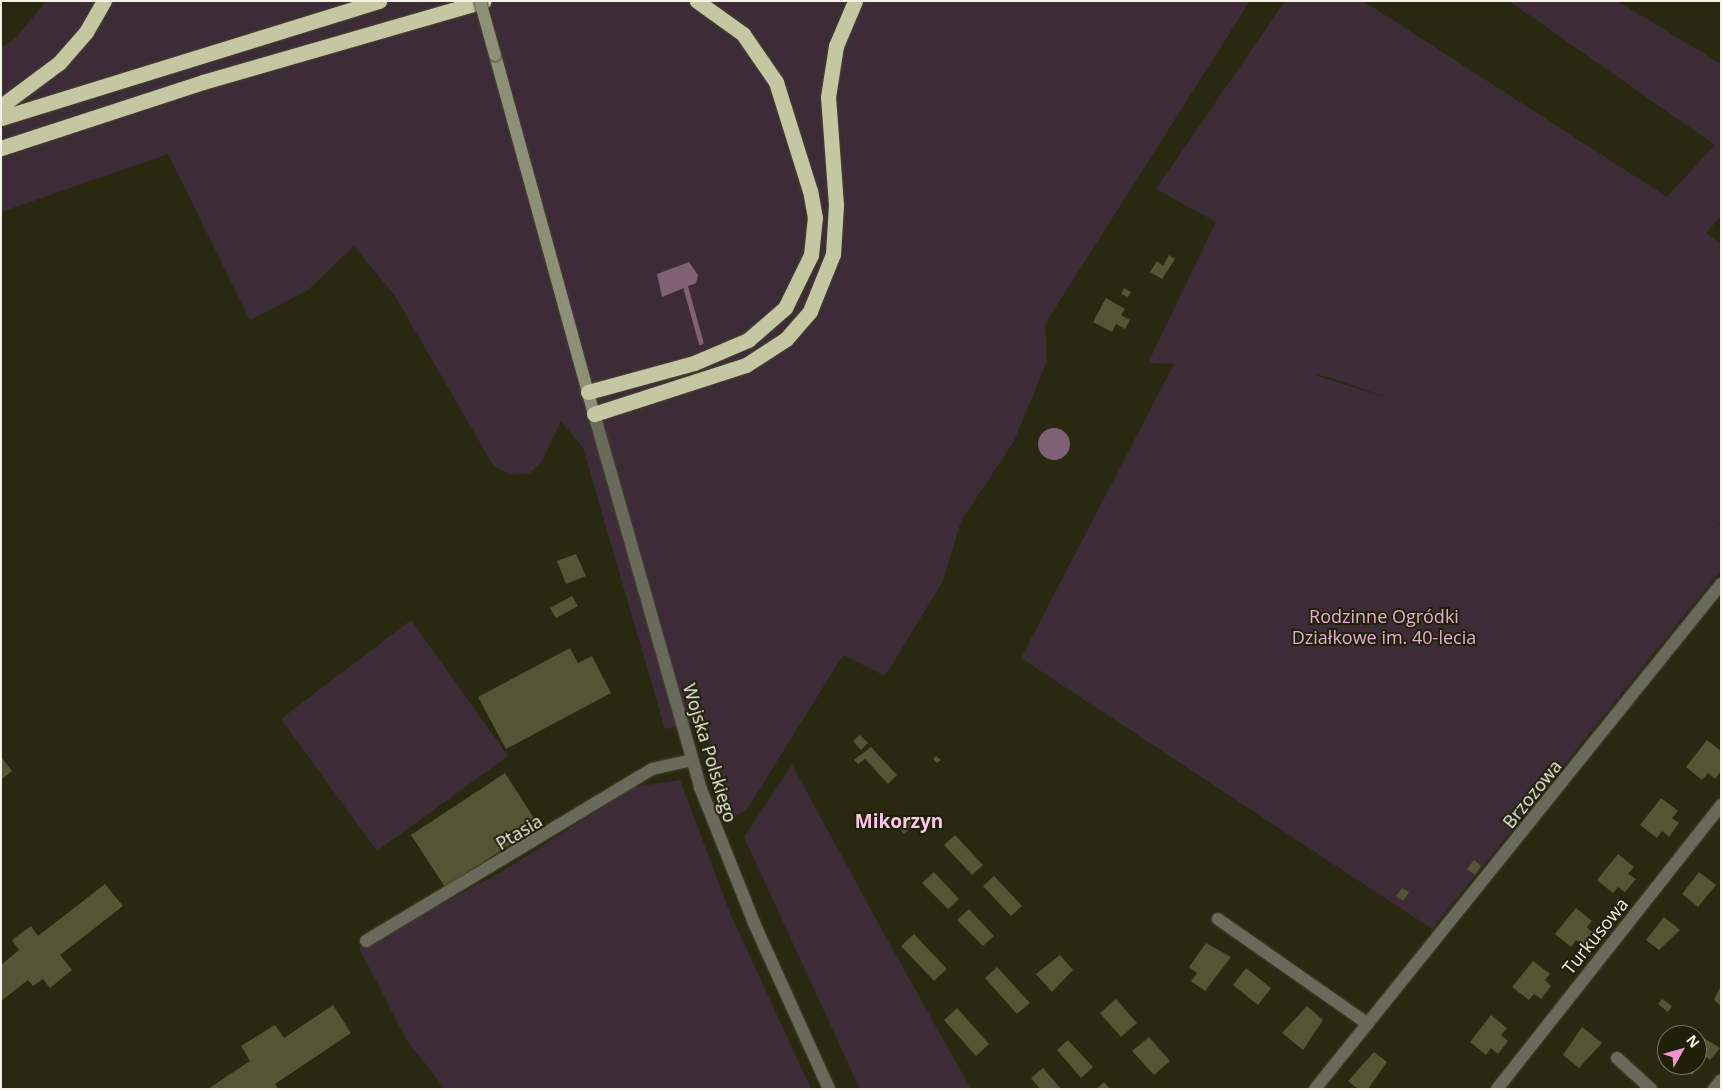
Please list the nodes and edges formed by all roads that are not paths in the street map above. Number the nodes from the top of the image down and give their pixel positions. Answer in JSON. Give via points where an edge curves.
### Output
{"nodes":[{"id":1,"x":104,"y":1,"type":"edge"},
{"id":2,"x":379,"y":1,"type":"edge"},
{"id":3,"x":482,"y":1,"type":"edge"},
{"id":4,"x":697,"y":1,"type":"edge"},
{"id":5,"x":855,"y":1,"type":"edge"},
{"id":6,"x":1,"y":106,"type":"edge"},
{"id":7,"x":1,"y":118,"type":"edge"},
{"id":8,"x":1,"y":148,"type":"edge"},
{"id":9,"x":588,"y":392,"type":"junction"},
{"id":10,"x":594,"y":414,"type":"junction"},
{"id":11,"x":1721,"y":584,"type":"edge"},
{"id":12,"x":692,"y":760,"type":"junction"},
{"id":13,"x":1721,"y":805,"type":"edge"},
{"id":14,"x":1218,"y":919,"type":"dead end"},
{"id":15,"x":366,"y":941,"type":"dead end"},
{"id":16,"x":1368,"y":1024,"type":"junction"},
{"id":17,"x":1618,"y":1058,"type":"dead end"},
{"id":18,"x":1721,"y":1080,"type":"edge"},
{"id":19,"x":829,"y":1089,"type":"edge"},
{"id":20,"x":1316,"y":1089,"type":"edge"},
{"id":21,"x":1497,"y":1089,"type":"edge"},
{"id":22,"x":1651,"y":1089,"type":"edge"},
{"id":23,"x":1714,"y":1089,"type":"edge"}],
"edges":[{"from":1,"to":6,"type":"highway","via":[[86,32],[59,63]]},
{"from":2,"to":7,"type":"highway"},
{"from":3,"to":8,"type":"highway","via":[[203,82]]},
{"from":3,"to":9,"type":"main road","bridge":true},
{"from":4,"to":9,"type":"highway","via":[[743,34],[762,56],[782,94],[813,205],[814,236],[808,266],[785,308],[741,344],[685,366]]},
{"from":5,"to":10,"type":"highway","via":[[831,68],[828,109],[836,235],[828,276],[810,311],[786,339],[746,365]]},
{"from":9,"to":10,"type":"main road"},
{"from":10,"to":12,"type":"street","name":"Wojska Polskiego"},
{"from":11,"to":16,"type":"street","name":"Brzozowa"},
{"from":12,"to":15,"type":"street","name":"Ptasia","via":[[652,769]]},
{"from":12,"to":19,"type":"street","name":"Wojska Polskiego","via":[[754,923]]},
{"from":13,"to":21,"type":"street","name":"Turkusowa"},
{"from":14,"to":16,"type":"street"},
{"from":16,"to":20,"type":"street","name":"Brzozowa"},
{"from":17,"to":22,"type":"street"},
{"from":18,"to":23,"type":"street"}]}
